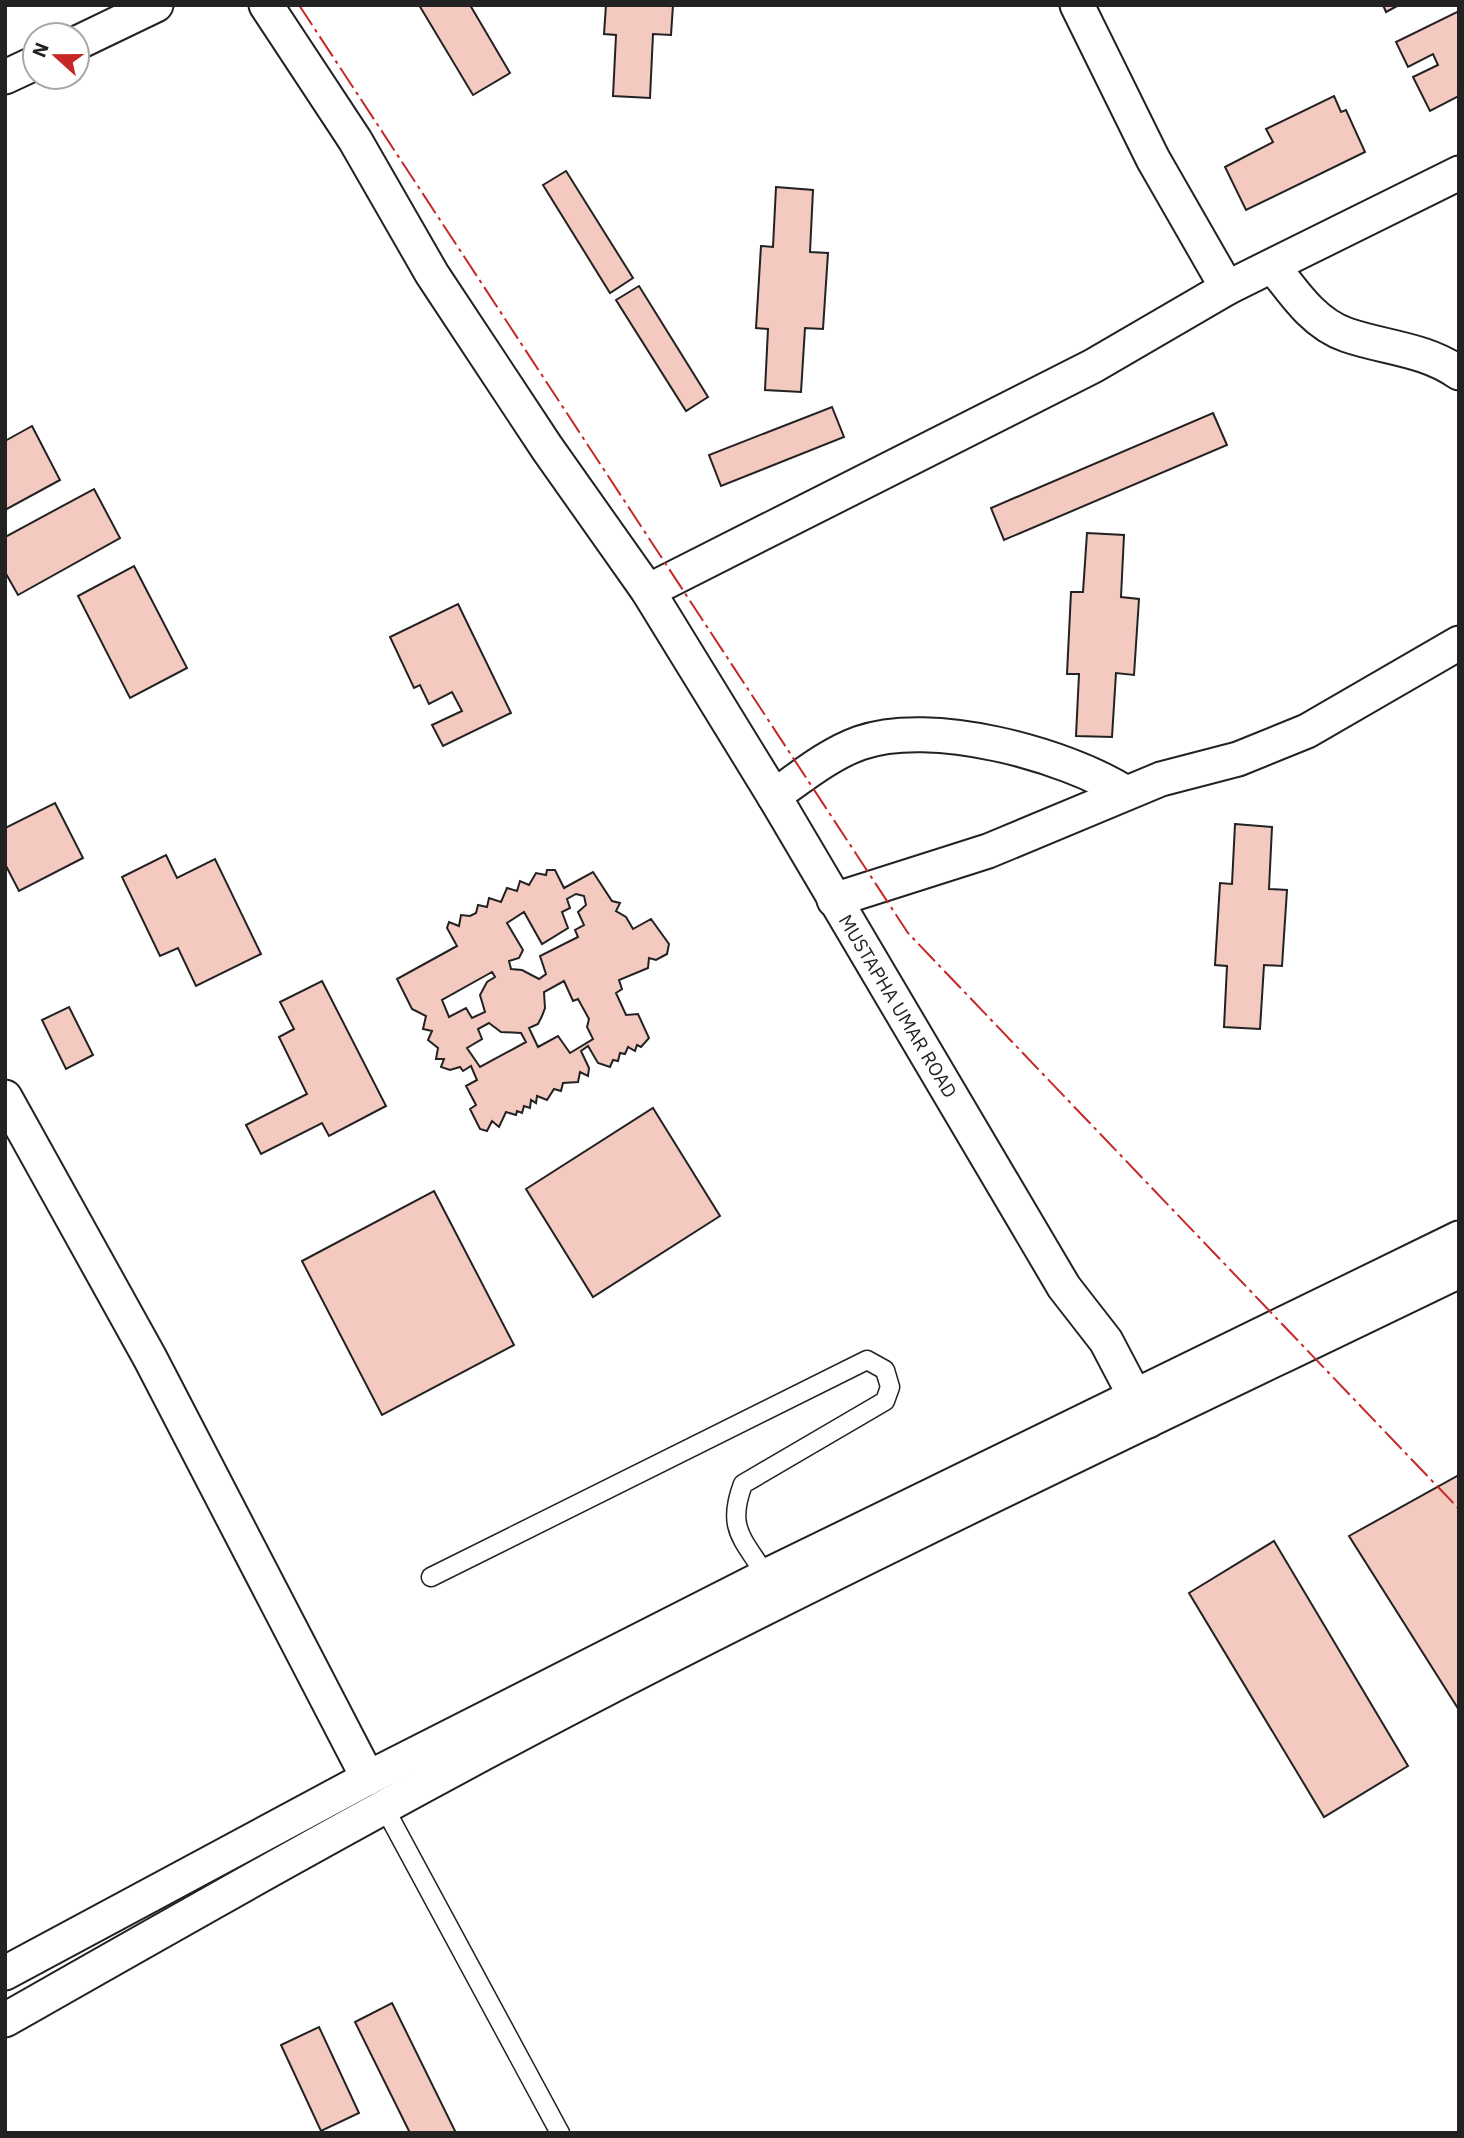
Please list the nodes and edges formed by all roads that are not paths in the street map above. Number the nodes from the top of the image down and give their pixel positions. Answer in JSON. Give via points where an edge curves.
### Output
{"nodes":[{"id":1,"x":156,"y":5,"type":"edge"},
{"id":2,"x":265,"y":5,"type":"edge"},
{"id":3,"x":1077,"y":5,"type":"edge"},
{"id":4,"x":91,"y":36,"type":"edge"},
{"id":5,"x":21,"y":70,"type":"edge"},
{"id":6,"x":5,"y":77,"type":"edge"},
{"id":7,"x":1459,"y":173,"type":"edge"},
{"id":8,"x":1273,"y":266,"type":"junction"},
{"id":9,"x":1227,"y":288,"type":"junction"},
{"id":10,"x":1459,"y":373,"type":"edge"},
{"id":11,"x":648,"y":591,"type":"junction"},
{"id":12,"x":1459,"y":643,"type":"edge"},
{"id":13,"x":1126,"y":793,"type":"junction"},
{"id":14,"x":774,"y":796,"type":"junction"},
{"id":15,"x":834,"y":900,"type":"junction"},
{"id":16,"x":5,"y":1097,"type":"edge"},
{"id":17,"x":1459,"y":1238,"type":"edge"},
{"id":18,"x":1459,"y":1271,"type":"edge"},
{"id":19,"x":1141,"y":1408,"type":"junction"},
{"id":20,"x":765,"y":1576,"type":"junction"},
{"id":21,"x":431,"y":1577,"type":"dead end"},
{"id":22,"x":368,"y":1778,"type":"junction"},
{"id":23,"x":384,"y":1807,"type":"junction"},
{"id":24,"x":5,"y":1973,"type":"edge"},
{"id":25,"x":5,"y":2021,"type":"edge"},
{"id":26,"x":560,"y":2133,"type":"edge"}],
"edges":[{"from":1,"to":4,"type":"street"},
{"from":2,"to":11,"type":"street","name":"MUSTAPHA UMAR ROAD","via":[[355,140],[432,274]]},
{"from":3,"to":9,"type":"street","via":[[1153,159]]},
{"from":5,"to":6,"type":"street"},
{"from":7,"to":8,"type":"street"},
{"from":8,"to":9,"type":"street"},
{"from":8,"to":10,"type":"street","via":[[1321,322],[1346,335],[1426,356]]},
{"from":9,"to":11,"type":"street","via":[[1080,372]]},
{"from":11,"to":14,"type":"street","name":"MUSTAPHA UMAR ROAD"},
{"from":12,"to":13,"type":"street","via":[[1307,731],[1238,759]]},
{"from":13,"to":14,"type":"street","via":[[1100,776],[1056,760],[972,742],[898,734],[859,744]]},
{"from":13,"to":15,"type":"street","via":[[988,851]]},
{"from":14,"to":15,"type":"street","name":"MUSTAPHA UMAR ROAD"},
{"from":15,"to":19,"type":"street","name":"MUSTAPHA UMAR ROAD","via":[[1064,1287],[1106,1341]]},
{"from":16,"to":22,"type":"street","via":[[150,1358]]},
{"from":17,"to":19,"type":"street"},
{"from":18,"to":19,"type":"street"},
{"from":19,"to":20,"type":"street"},
{"from":19,"to":23,"type":"street"},
{"from":20,"to":21,"type":"lane","via":[[734,1517],[743,1484],[885,1401],[890,1387],[885,1370],[867,1360]]},
{"from":20,"to":22,"type":"street"},
{"from":22,"to":24,"type":"street"},
{"from":23,"to":25,"type":"street"},
{"from":23,"to":26,"type":"lane"}]}
